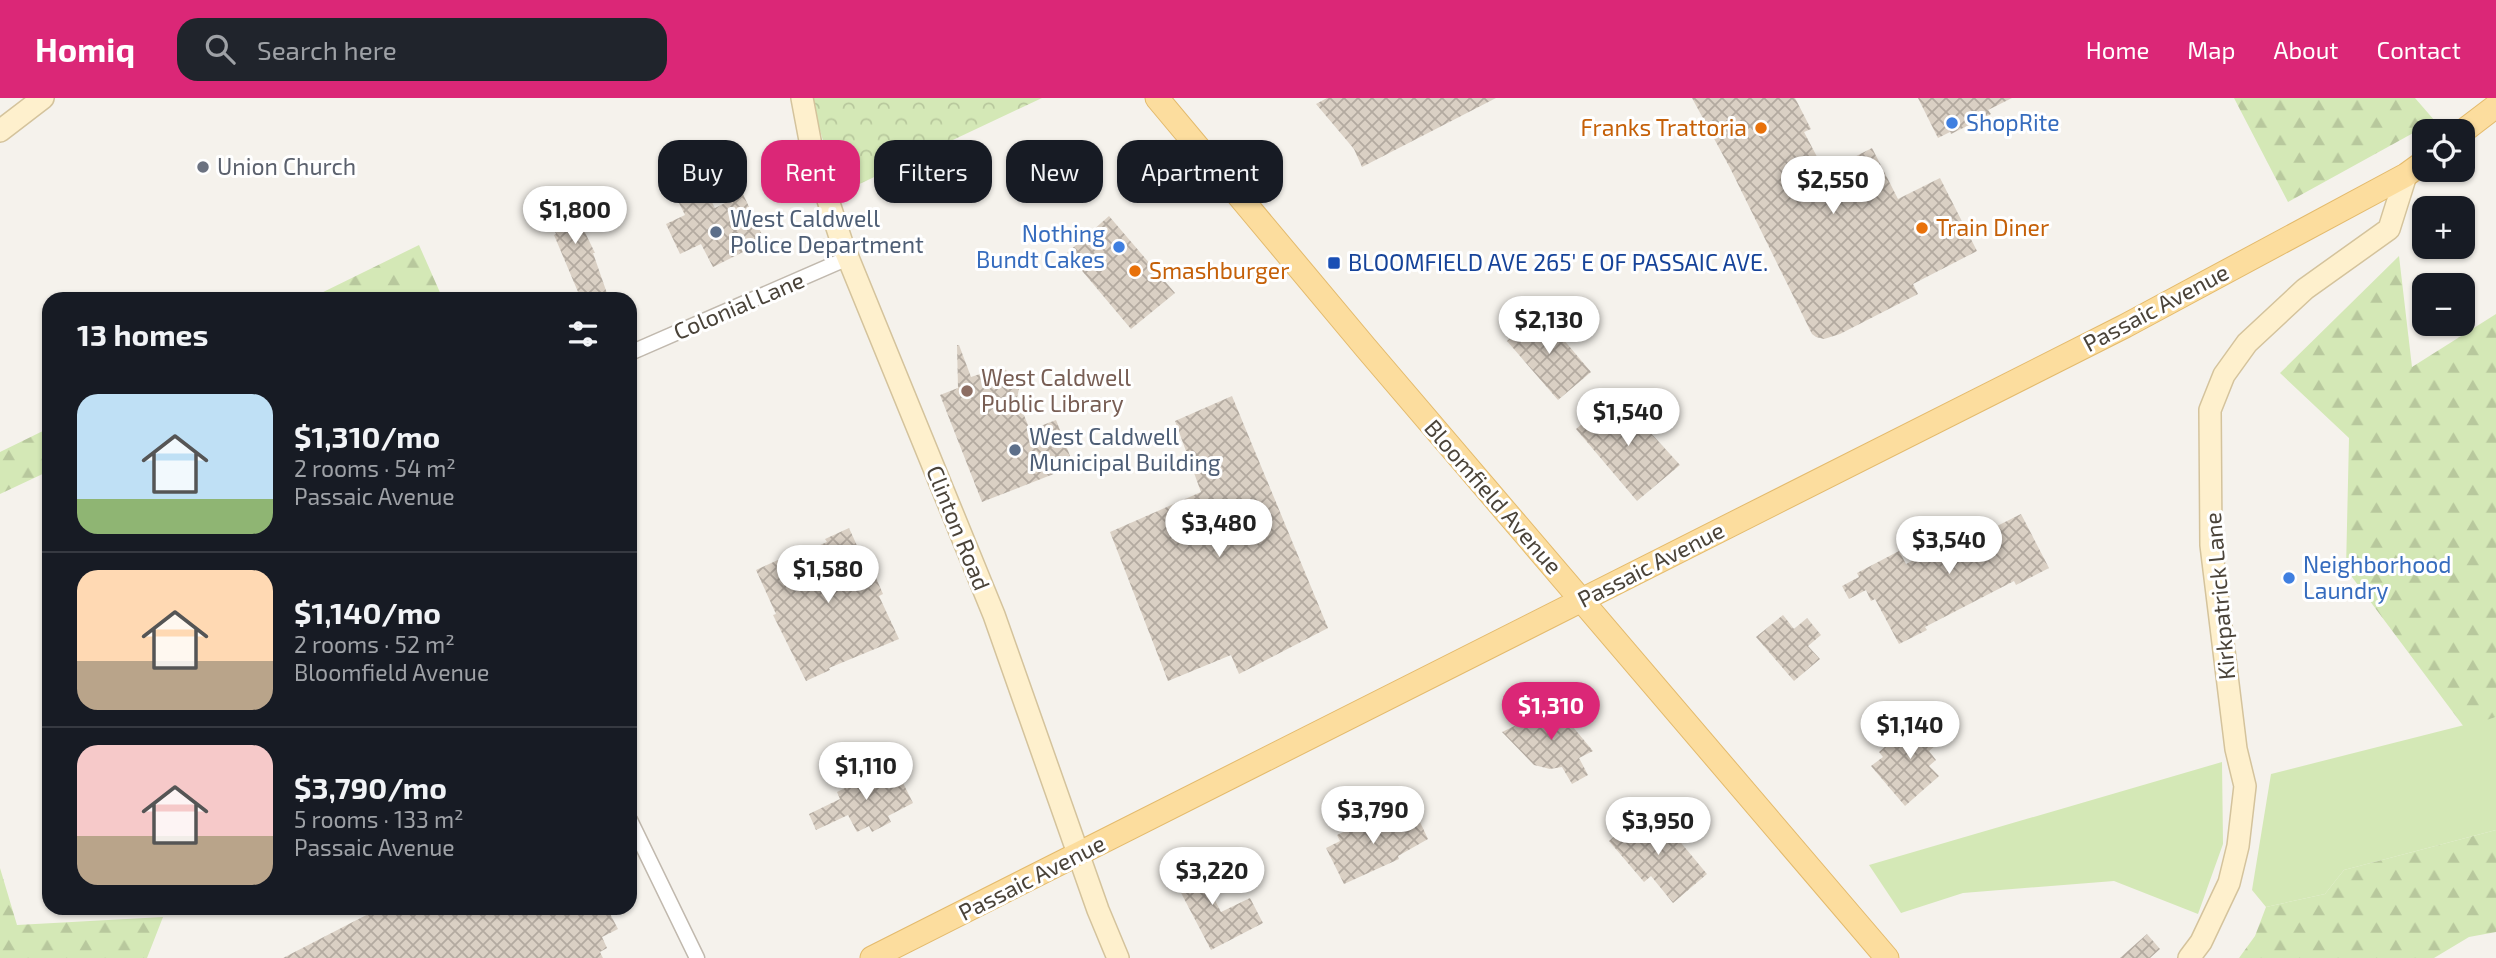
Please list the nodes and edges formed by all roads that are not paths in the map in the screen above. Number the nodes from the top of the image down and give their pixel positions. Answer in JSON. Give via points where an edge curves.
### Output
{"nodes":[{"id":1,"x":43,"y":98,"type":"edge"},
{"id":2,"x":802,"y":98,"type":"edge"},
{"id":3,"x":1157,"y":98,"type":"edge"},
{"id":4,"x":2496,"y":106,"type":"edge"},
{"id":5,"x":2475,"y":122,"type":"edge"},
{"id":6,"x":0,"y":131,"type":"edge"},
{"id":7,"x":2412,"y":171,"type":"edge"},
{"id":8,"x":2412,"y":176,"type":"edge"},
{"id":9,"x":848,"y":258,"type":"junction"},
{"id":10,"x":637,"y":350,"type":"edge"},
{"id":11,"x":1582,"y":600,"type":"junction"},
{"id":12,"x":637,"y":834,"type":"edge"},
{"id":13,"x":1079,"y":853,"type":"junction"},
{"id":14,"x":697,"y":958,"type":"edge"},
{"id":15,"x":872,"y":958,"type":"edge"},
{"id":16,"x":1118,"y":958,"type":"edge"},
{"id":17,"x":1887,"y":958,"type":"edge"},
{"id":18,"x":2189,"y":958,"type":"edge"}],
"edges":[{"from":1,"to":6,"type":"street"},
{"from":2,"to":9,"type":"street","name":"Clinton Road","via":[[813,151]]},
{"from":3,"to":11,"type":"main road","name":"Bloomfield Avenue"},
{"from":4,"to":5,"type":"main road"},
{"from":7,"to":11,"type":"main road","name":"Passaic Avenue","via":[[2125,326]]},
{"from":8,"to":18,"type":"street","name":"Kirkpatrick Lane","via":[[2389,229],[2305,289],[2247,343],[2224,374],[2210,410],[2211,545],[2236,749],[2245,786],[2229,883]]},
{"from":9,"to":10,"type":"street","name":"Colonial Lane"},
{"from":9,"to":13,"type":"street","name":"Clinton Road","via":[[994,615]]},
{"from":11,"to":13,"type":"main road","name":"Passaic Avenue"},
{"from":11,"to":17,"type":"main road","name":"Bloomfield Avenue"},
{"from":12,"to":14,"type":"street"},
{"from":13,"to":15,"type":"main road","name":"Passaic Avenue"},
{"from":13,"to":16,"type":"street","name":"Clinton Road"}]}
